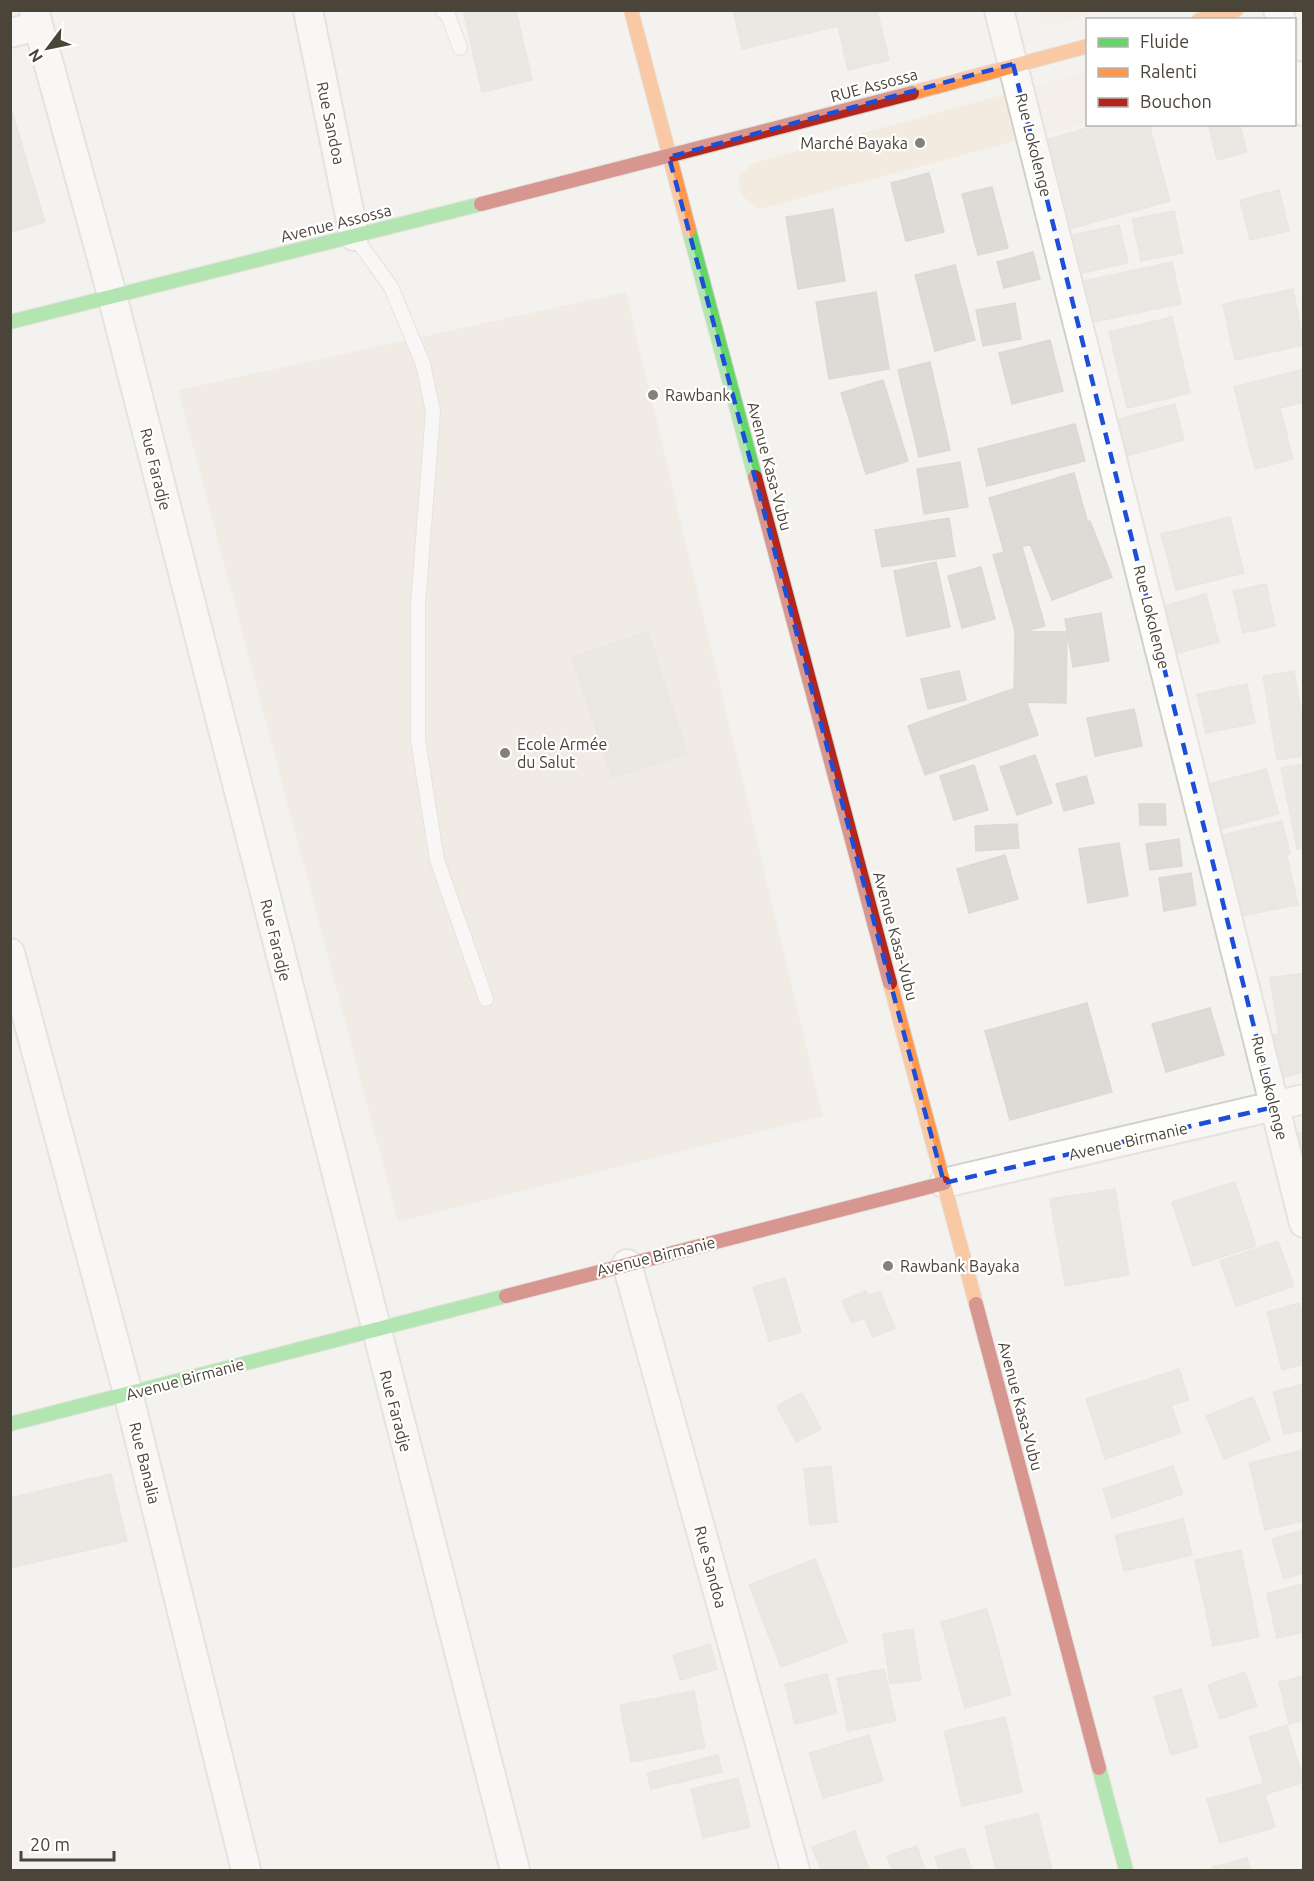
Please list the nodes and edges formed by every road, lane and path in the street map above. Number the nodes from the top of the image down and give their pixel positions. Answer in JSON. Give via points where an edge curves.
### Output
{"nodes":[{"id":1,"x":308,"y":10,"type":"edge"},
{"id":2,"x":442,"y":10,"type":"edge"},
{"id":3,"x":631,"y":10,"type":"edge"},
{"id":4,"x":999,"y":10,"type":"edge"},
{"id":5,"x":1236,"y":10,"type":"edge"},
{"id":6,"x":36,"y":18,"type":"edge"},
{"id":7,"x":1206,"y":18,"type":"edge"},
{"id":8,"x":10,"y":33,"type":"edge"},
{"id":9,"x":1086,"y":46,"type":"edge"},
{"id":10,"x":460,"y":48,"type":"dead end"},
{"id":11,"x":1013,"y":64,"type":"junction"},
{"id":12,"x":1296,"y":82,"type":"edge"},
{"id":13,"x":1304,"y":111,"type":"edge"},
{"id":14,"x":669,"y":157,"type":"junction"},
{"id":15,"x":354,"y":236,"type":"junction"},
{"id":16,"x":112,"y":296,"type":"junction"},
{"id":17,"x":10,"y":322,"type":"edge"},
{"id":18,"x":10,"y":953,"type":"edge"},
{"id":19,"x":486,"y":999,"type":"dead end"},
{"id":20,"x":1304,"y":1099,"type":"edge"},
{"id":21,"x":1274,"y":1107,"type":"junction"},
{"id":22,"x":944,"y":1183,"type":"junction"},
{"id":23,"x":1304,"y":1223,"type":"edge"},
{"id":24,"x":627,"y":1264,"type":"junction"},
{"id":25,"x":375,"y":1329,"type":"junction"},
{"id":26,"x":128,"y":1394,"type":"junction"},
{"id":27,"x":10,"y":1424,"type":"edge"},
{"id":28,"x":246,"y":1870,"type":"edge"},
{"id":29,"x":515,"y":1870,"type":"edge"},
{"id":30,"x":795,"y":1870,"type":"edge"},
{"id":31,"x":1126,"y":1870,"type":"edge"}],
"edges":[{"from":1,"to":15,"type":"street","name":"Rue Sandoa"},
{"from":2,"to":10,"type":"lane","via":[[448,15]]},
{"from":3,"to":14,"type":"main road","name":"Avenue Kasa-Vubu"},
{"from":4,"to":11,"type":"street","name":"Rue Lokolenge"},
{"from":5,"to":7,"type":"main road"},
{"from":6,"to":8,"type":"street"},
{"from":6,"to":16,"type":"street","name":"Rue Faradje"},
{"from":9,"to":11,"type":"main road","name":"RUE Assossa"},
{"from":11,"to":14,"type":"main road","name":"RUE Assossa"},
{"from":11,"to":21,"type":"street","name":"Rue Lokolenge"},
{"from":12,"to":13,"type":"street"},
{"from":14,"to":15,"type":"main road","name":"Avenue Assossa"},
{"from":14,"to":22,"type":"main road","name":"Avenue Kasa-Vubu"},
{"from":15,"to":16,"type":"main road","name":"Avenue Assossa"},
{"from":15,"to":19,"type":"lane","via":[[391,287],[423,364],[433,411],[418,604],[418,740],[437,860]]},
{"from":16,"to":17,"type":"main road","name":"Avenue Assossa"},
{"from":16,"to":25,"type":"street","name":"Rue Faradje"},
{"from":18,"to":26,"type":"street","name":"Rue Banalia"},
{"from":20,"to":21,"type":"street","name":"Avenue Birmanie"},
{"from":21,"to":22,"type":"street","name":"Avenue Birmanie"},
{"from":21,"to":23,"type":"street","name":"Rue Lokolenge"},
{"from":22,"to":24,"type":"main road","name":"Avenue Birmanie"},
{"from":22,"to":31,"type":"main road","name":"Avenue Kasa-Vubu"},
{"from":24,"to":25,"type":"main road","name":"Avenue Birmanie"},
{"from":24,"to":30,"type":"street","name":"Rue Sandoa"},
{"from":25,"to":26,"type":"main road","name":"Avenue Birmanie"},
{"from":25,"to":29,"type":"street","name":"Rue Faradje"},
{"from":26,"to":27,"type":"main road","name":"Avenue Birmanie"},
{"from":26,"to":28,"type":"street","name":"Rue Banalia"}]}
